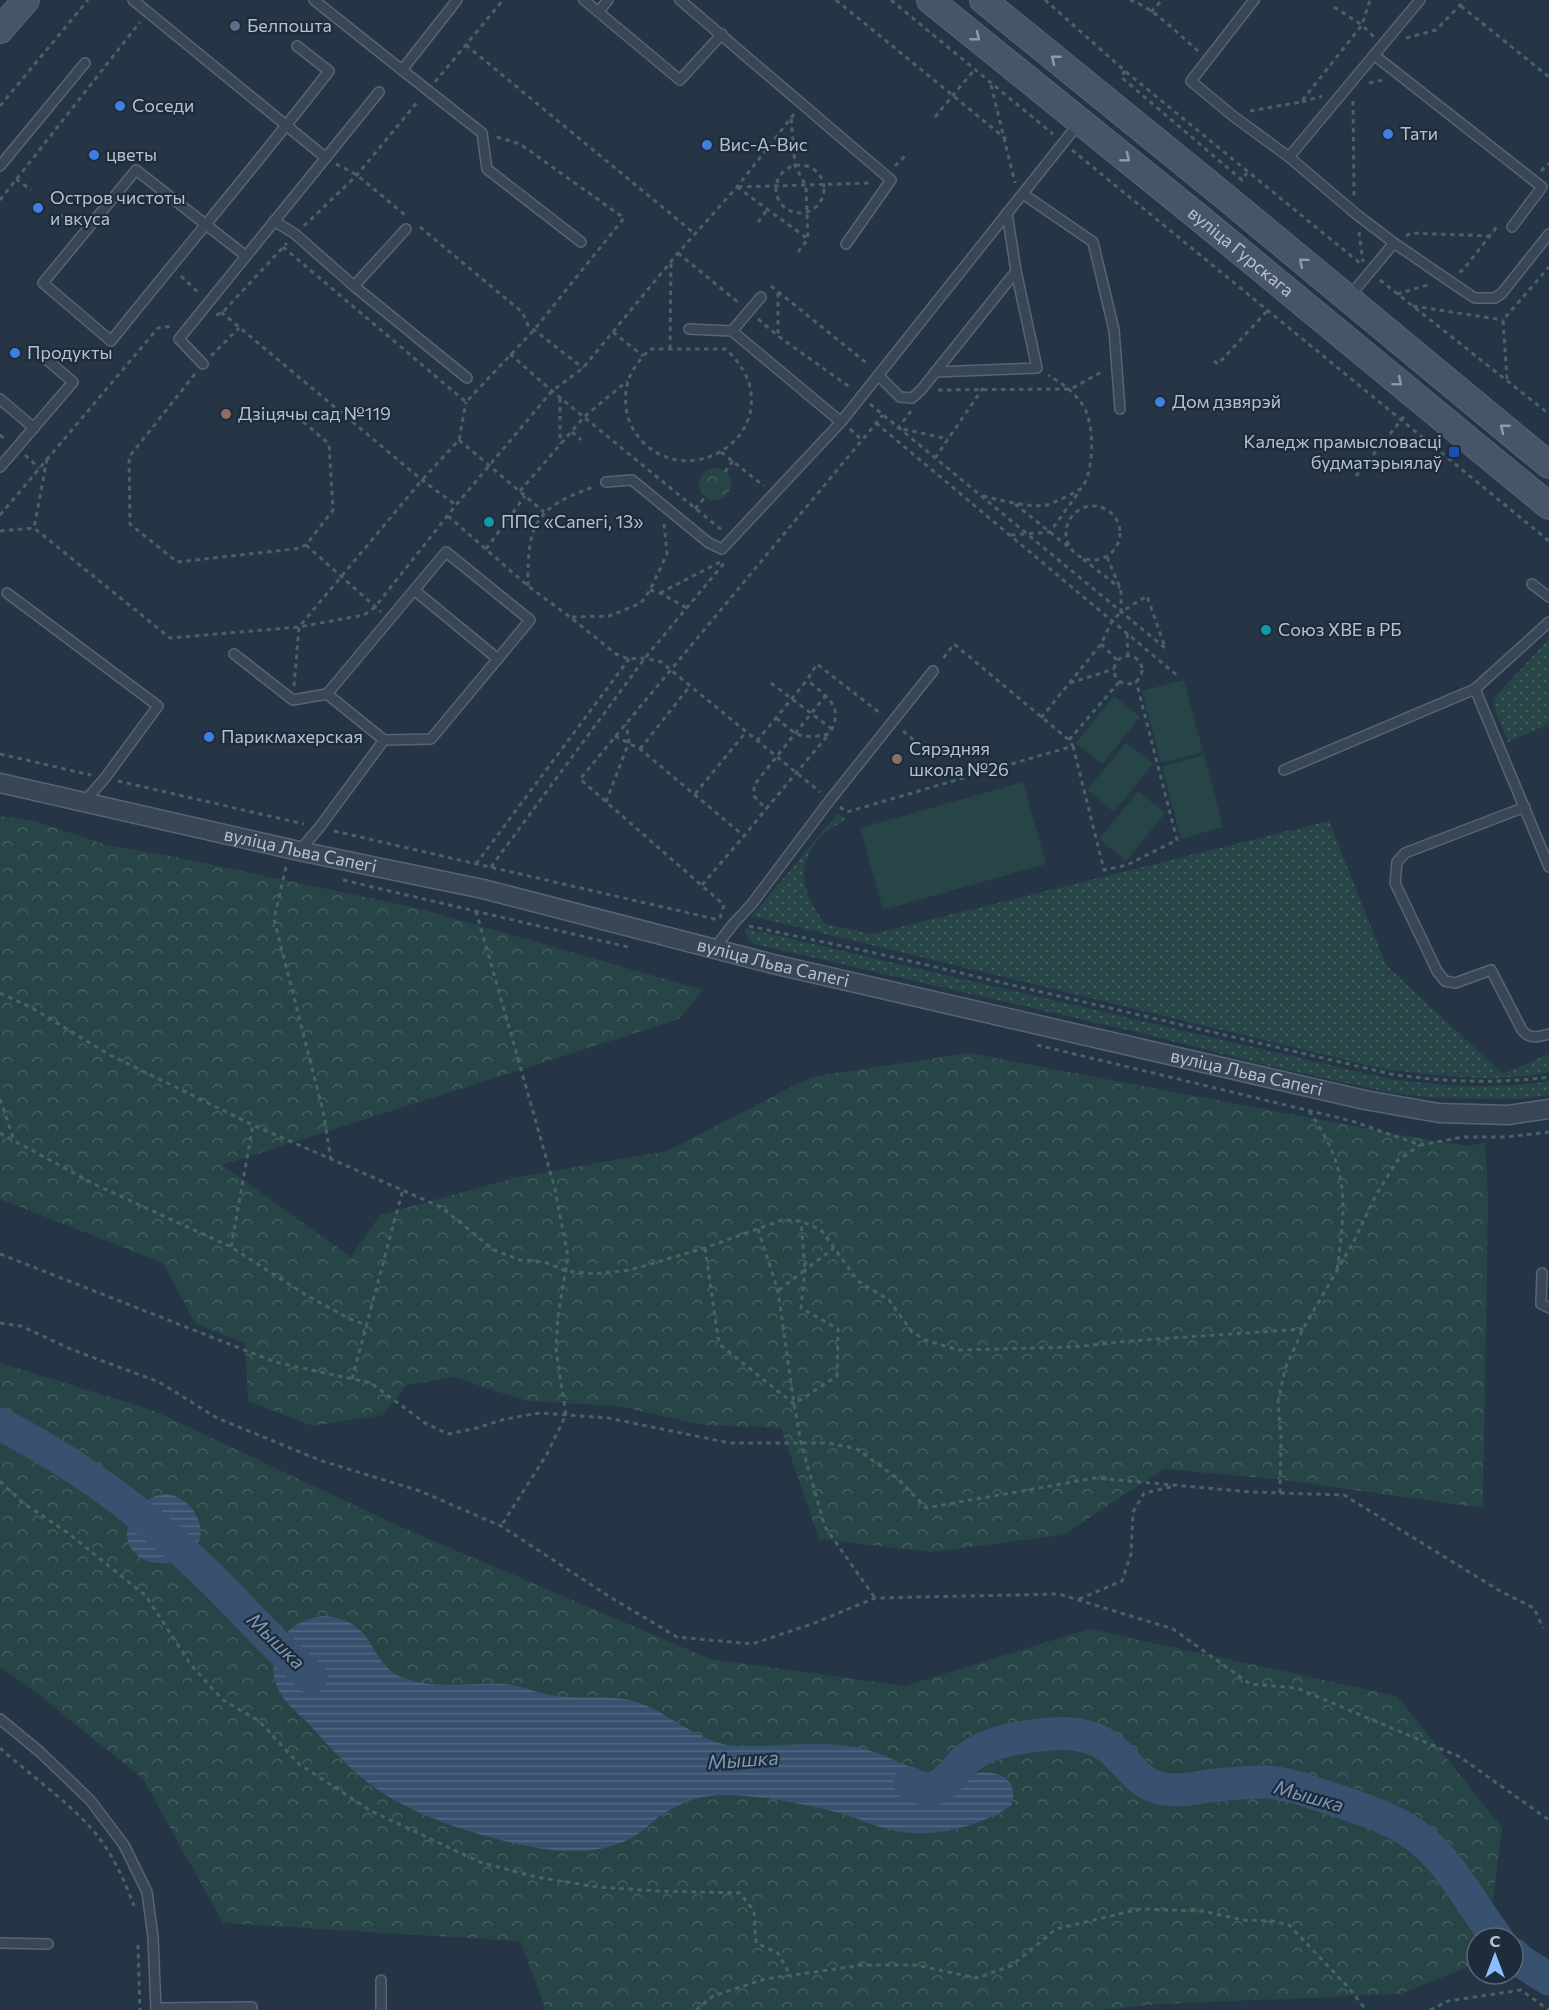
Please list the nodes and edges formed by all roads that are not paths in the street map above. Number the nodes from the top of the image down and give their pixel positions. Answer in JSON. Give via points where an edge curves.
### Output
{"nodes":[{"id":1,"x":26,"y":0,"type":"edge"},
{"id":2,"x":314,"y":0,"type":"edge"},
{"id":3,"x":457,"y":0,"type":"edge"},
{"id":4,"x":584,"y":0,"type":"edge"},
{"id":5,"x":608,"y":0,"type":"edge"},
{"id":6,"x":680,"y":0,"type":"edge"},
{"id":7,"x":930,"y":0,"type":"edge"},
{"id":8,"x":983,"y":0,"type":"edge"},
{"id":9,"x":1254,"y":0,"type":"edge"},
{"id":10,"x":1420,"y":0,"type":"edge"},
{"id":11,"x":135,"y":1,"type":"edge"},
{"id":12,"x":599,"y":11,"type":"junction"},
{"id":13,"x":0,"y":30,"type":"edge"},
{"id":14,"x":722,"y":34,"type":"junction"},
{"id":15,"x":297,"y":46,"type":"dead end"},
{"id":16,"x":1374,"y":55,"type":"junction"},
{"id":17,"x":85,"y":63,"type":"dead end"},
{"id":18,"x":402,"y":70,"type":"junction"},
{"id":19,"x":379,"y":92,"type":"dead end"},
{"id":20,"x":1101,"y":95,"type":"junction"},
{"id":21,"x":1081,"y":121,"type":"junction"},
{"id":22,"x":287,"y":126,"type":"junction"},
{"id":23,"x":1289,"y":157,"type":"junction"},
{"id":24,"x":326,"y":158,"type":"junction"},
{"id":25,"x":0,"y":166,"type":"edge"},
{"id":26,"x":1020,"y":190,"type":"junction"},
{"id":27,"x":1007,"y":213,"type":"junction"},
{"id":28,"x":274,"y":221,"type":"junction"},
{"id":29,"x":205,"y":224,"type":"junction"},
{"id":30,"x":1512,"y":227,"type":"dead end"},
{"id":31,"x":406,"y":229,"type":"dead end"},
{"id":32,"x":1549,"y":234,"type":"edge"},
{"id":33,"x":581,"y":242,"type":"dead end"},
{"id":34,"x":1394,"y":243,"type":"junction"},
{"id":35,"x":846,"y":244,"type":"dead end"},
{"id":36,"x":246,"y":256,"type":"junction"},
{"id":37,"x":1016,"y":271,"type":"junction"},
{"id":38,"x":354,"y":286,"type":"junction"},
{"id":39,"x":760,"y":297,"type":"dead end"},
{"id":40,"x":1348,"y":299,"type":"junction"},
{"id":41,"x":1308,"y":307,"type":"junction"},
{"id":42,"x":688,"y":329,"type":"dead end"},
{"id":43,"x":732,"y":331,"type":"junction"},
{"id":44,"x":46,"y":359,"type":"dead end"},
{"id":45,"x":203,"y":364,"type":"road end"},
{"id":46,"x":935,"y":372,"type":"junction"},
{"id":47,"x":879,"y":376,"type":"junction"},
{"id":48,"x":467,"y":378,"type":"dead end"},
{"id":49,"x":0,"y":399,"type":"edge"},
{"id":50,"x":1120,"y":409,"type":"dead end"},
{"id":51,"x":844,"y":424,"type":"junction"},
{"id":52,"x":34,"y":428,"type":"junction"},
{"id":53,"x":1549,"y":465,"type":"edge"},
{"id":54,"x":0,"y":467,"type":"edge"},
{"id":55,"x":606,"y":482,"type":"road end"},
{"id":56,"x":1549,"y":506,"type":"edge"},
{"id":57,"x":1532,"y":584,"type":"dead end"},
{"id":58,"x":414,"y":590,"type":"junction"},
{"id":59,"x":7,"y":593,"type":"dead end"},
{"id":60,"x":1549,"y":597,"type":"edge"},
{"id":61,"x":1549,"y":622,"type":"edge"},
{"id":62,"x":234,"y":654,"type":"dead end"},
{"id":63,"x":498,"y":659,"type":"junction"},
{"id":64,"x":933,"y":671,"type":"road end"},
{"id":65,"x":1475,"y":689,"type":"junction"},
{"id":66,"x":327,"y":694,"type":"junction"},
{"id":67,"x":384,"y":740,"type":"junction"},
{"id":68,"x":1284,"y":770,"type":"dead end"},
{"id":69,"x":0,"y":783,"type":"edge"},
{"id":70,"x":85,"y":801,"type":"junction"},
{"id":71,"x":1524,"y":807,"type":"junction"},
{"id":72,"x":299,"y":850,"type":"junction"},
{"id":73,"x":1549,"y":867,"type":"edge"},
{"id":74,"x":714,"y":949,"type":"junction"},
{"id":75,"x":1549,"y":1034,"type":"edge"},
{"id":76,"x":1549,"y":1109,"type":"edge"},
{"id":77,"x":1542,"y":1273,"type":"dead end"},
{"id":78,"x":1549,"y":1308,"type":"edge"},
{"id":79,"x":0,"y":1719,"type":"edge"},
{"id":80,"x":0,"y":1943,"type":"edge"},
{"id":81,"x":48,"y":1944,"type":"dead end"},
{"id":82,"x":381,"y":1980,"type":"dead end"},
{"id":83,"x":156,"y":2009,"type":"edge"},
{"id":84,"x":252,"y":2010,"type":"edge"},
{"id":85,"x":381,"y":2010,"type":"edge"}],
"edges":[{"from":1,"to":13,"type":"main road"},
{"from":2,"to":18,"type":"lane"},
{"from":3,"to":18,"type":"lane"},
{"from":4,"to":12,"type":"lane"},
{"from":5,"to":12,"type":"lane"},
{"from":6,"to":14,"type":"lane"},
{"from":7,"to":21,"type":"main road","name":"вуліца Гурскага","one_way":true},
{"from":20,"to":8,"type":"main road","name":"вуліца Гурскага","one_way":true},
{"from":9,"to":23,"type":"lane","via":[[1191,81]]},
{"from":10,"to":16,"type":"lane"},
{"from":11,"to":22,"type":"lane"},
{"from":12,"to":14,"type":"lane","via":[[680,80]]},
{"from":14,"to":35,"type":"lane","via":[[891,180]]},
{"from":15,"to":22,"type":"lane","via":[[329,71]]},
{"from":16,"to":23,"type":"lane"},
{"from":16,"to":30,"type":"lane","via":[[1542,188]]},
{"from":17,"to":25,"type":"lane"},
{"from":18,"to":33,"type":"lane","via":[[482,134],[487,169]]},
{"from":19,"to":24,"type":"lane"},
{"from":20,"to":21,"type":"main road"},
{"from":40,"to":20,"type":"main road","name":"вуліца Гурскага","one_way":true},
{"from":21,"to":26,"type":"lane"},
{"from":21,"to":41,"type":"main road","name":"вуліца Гурскага","one_way":true},
{"from":22,"to":24,"type":"lane"},
{"from":22,"to":29,"type":"lane"},
{"from":23,"to":34,"type":"lane"},
{"from":24,"to":28,"type":"lane"},
{"from":26,"to":27,"type":"lane"},
{"from":26,"to":50,"type":"lane","via":[[1093,242],[1114,330]]},
{"from":27,"to":37,"type":"lane"},
{"from":27,"to":47,"type":"lane"},
{"from":28,"to":36,"type":"lane"},
{"from":28,"to":38,"type":"lane","via":[[296,234]]},
{"from":29,"to":29,"type":"lane","via":[[136,170],[42,284],[111,341]]},
{"from":29,"to":36,"type":"lane"},
{"from":31,"to":38,"type":"lane"},
{"from":32,"to":34,"type":"lane","via":[[1495,298],[1475,298]]},
{"from":34,"to":40,"type":"lane"},
{"from":36,"to":45,"type":"lane","via":[[179,339]]},
{"from":37,"to":46,"type":"lane"},
{"from":37,"to":46,"type":"lane","via":[[1037,368]]},
{"from":38,"to":48,"type":"lane"},
{"from":39,"to":43,"type":"lane"},
{"from":40,"to":41,"type":"main road","via":[[1323,308]]},
{"from":53,"to":40,"type":"main road","name":"вуліца Гурскага","one_way":true},
{"from":41,"to":56,"type":"main road","name":"вуліца Гурскага","one_way":true},
{"from":42,"to":43,"type":"lane"},
{"from":43,"to":51,"type":"lane"},
{"from":44,"to":52,"type":"lane","via":[[73,382]]},
{"from":46,"to":47,"type":"lane","via":[[912,398],[900,397]]},
{"from":47,"to":51,"type":"lane"},
{"from":49,"to":52,"type":"lane"},
{"from":51,"to":55,"type":"lane","via":[[722,549],[709,543],[632,480]]},
{"from":52,"to":54,"type":"lane"},
{"from":57,"to":60,"type":"lane"},
{"from":58,"to":63,"type":"lane"},
{"from":58,"to":63,"type":"lane","via":[[446,552],[530,620]]},
{"from":58,"to":66,"type":"lane"},
{"from":59,"to":70,"type":"lane","via":[[158,706]]},
{"from":61,"to":65,"type":"lane"},
{"from":62,"to":66,"type":"lane","via":[[293,700]]},
{"from":63,"to":67,"type":"lane","via":[[431,739]]},
{"from":64,"to":74,"type":"lane"},
{"from":65,"to":68,"type":"lane"},
{"from":65,"to":71,"type":"lane"},
{"from":66,"to":67,"type":"lane"},
{"from":67,"to":72,"type":"lane","via":[[320,828]]},
{"from":69,"to":70,"type":"street","name":"вуліца Льва Сапегі"},
{"from":70,"to":72,"type":"street","name":"вуліца Льва Сапегі"},
{"from":71,"to":73,"type":"lane"},
{"from":71,"to":75,"type":"lane","via":[[1405,853],[1397,862],[1395,883],[1444,981],[1455,983],[1491,970],[1527,1036]]},
{"from":72,"to":74,"type":"street","name":"вуліца Льва Сапегі","via":[[483,889]]},
{"from":74,"to":76,"type":"street","name":"вуліца Льва Сапегі","via":[[1365,1100],[1439,1113],[1508,1115]]},
{"from":77,"to":78,"type":"lane","via":[[1541,1304]]},
{"from":79,"to":83,"type":"lane","via":[[90,1800],[124,1845],[147,1892]]},
{"from":80,"to":81,"type":"lane"},
{"from":82,"to":85,"type":"lane"},
{"from":83,"to":84,"type":"lane"}]}
